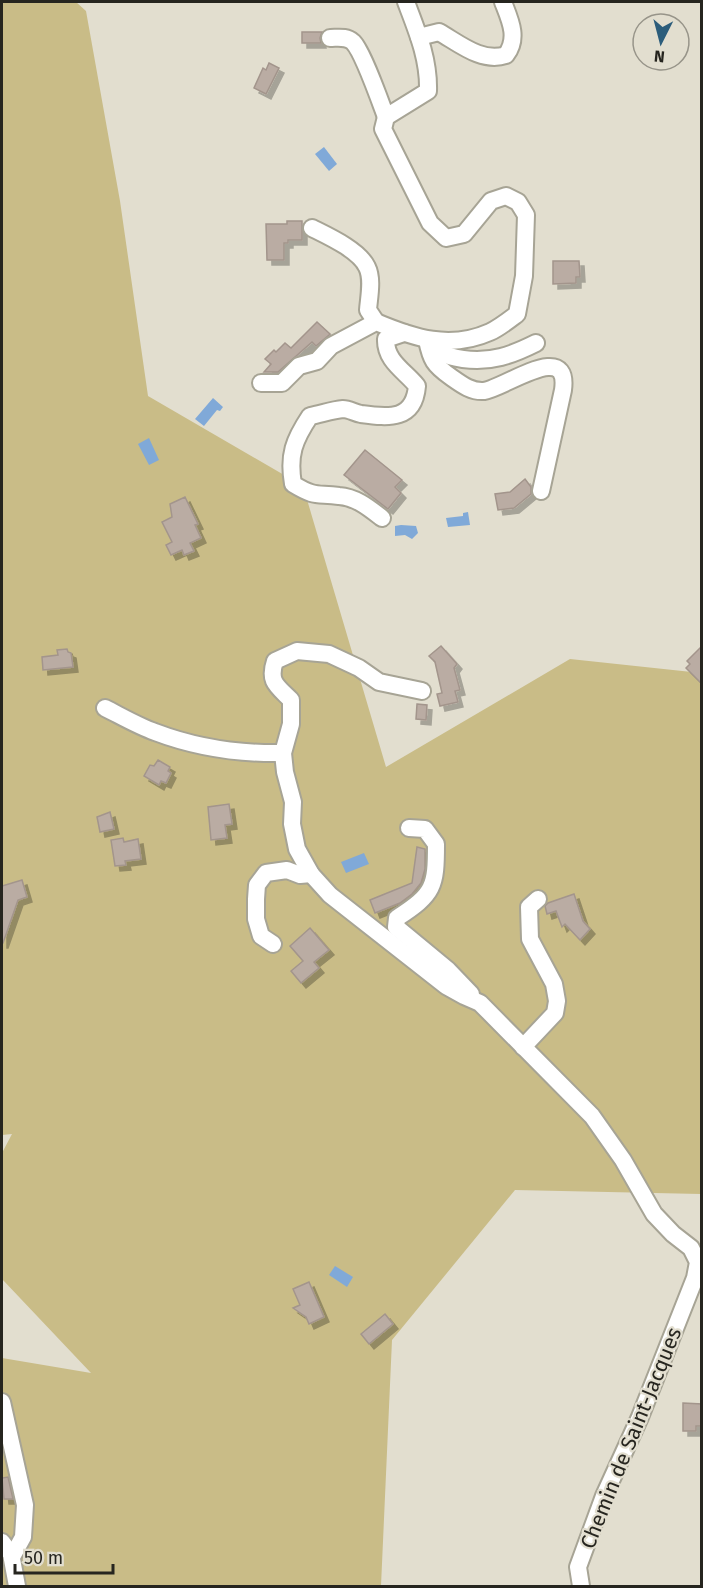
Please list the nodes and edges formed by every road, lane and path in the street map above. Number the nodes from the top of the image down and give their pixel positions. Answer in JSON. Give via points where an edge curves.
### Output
{"nodes":[{"id":1,"x":406,"y":2,"type":"edge"},
{"id":2,"x":503,"y":2,"type":"edge"},
{"id":3,"x":419,"y":37,"type":"junction"},
{"id":4,"x":330,"y":38,"type":"dead end"},
{"id":5,"x":386,"y":117,"type":"junction"},
{"id":6,"x":312,"y":228,"type":"dead end"},
{"id":7,"x":376,"y":322,"type":"junction"},
{"id":8,"x":400,"y":332,"type":"junction"},
{"id":9,"x":427,"y":340,"type":"junction"},
{"id":10,"x":536,"y":343,"type":"dead end"},
{"id":11,"x":261,"y":383,"type":"dead end"},
{"id":12,"x":540,"y":491,"type":"dead end"},
{"id":13,"x":382,"y":518,"type":"dead end"},
{"id":14,"x":422,"y":691,"type":"dead end"},
{"id":15,"x":105,"y":708,"type":"dead end"},
{"id":16,"x":283,"y":753,"type":"junction"},
{"id":17,"x":409,"y":828,"type":"dead end"},
{"id":18,"x":311,"y":874,"type":"junction"},
{"id":19,"x":538,"y":899,"type":"dead end"},
{"id":20,"x":273,"y":944,"type":"dead end"},
{"id":21,"x":480,"y":1003,"type":"junction"},
{"id":22,"x":524,"y":1047,"type":"junction"},
{"id":23,"x":2,"y":1402,"type":"edge"},
{"id":24,"x":2,"y":1542,"type":"edge"},
{"id":25,"x":12,"y":1557,"type":"junction"},
{"id":26,"x":17,"y":1587,"type":"edge"},
{"id":27,"x":581,"y":1587,"type":"edge"}],
"edges":[{"from":1,"to":3,"type":"street"},
{"from":2,"to":3,"type":"street","via":[[513,30],[506,55],[485,57],[439,32]]},
{"from":3,"to":5,"type":"street","via":[[429,73],[428,91]]},
{"from":4,"to":5,"type":"street","via":[[345,37],[354,42]]},
{"from":5,"to":9,"type":"street","via":[[383,129],[389,145],[430,223],[446,238],[464,234],[491,201],[506,196],[518,202],[526,215],[524,276],[517,314],[491,332],[460,342]]},
{"from":6,"to":7,"type":"street","via":[[336,239],[367,267],[368,310]]},
{"from":7,"to":8,"type":"street"},
{"from":7,"to":11,"type":"street","via":[[331,346],[317,361],[299,366],[282,383]]},
{"from":8,"to":9,"type":"street"},
{"from":8,"to":13,"type":"street","via":[[386,339],[386,347],[394,364],[417,386],[410,410],[397,416],[344,409],[310,416],[297,435],[292,452],[293,484],[308,493],[363,503]]},
{"from":9,"to":10,"type":"street","via":[[441,353],[455,358],[487,361]]},
{"from":9,"to":12,"type":"street","via":[[431,359],[437,366],[469,389],[494,389],[536,368],[551,365],[561,370],[563,390]]},
{"from":14,"to":16,"type":"street","name":"Chemin de Saint-Jacques","via":[[379,682],[329,654],[297,651],[275,661],[271,674],[274,683],[291,700],[291,724]]},
{"from":15,"to":16,"type":"street","via":[[154,732],[202,747],[248,754]]},
{"from":16,"to":18,"type":"street","name":"Chemin de Saint-Jacques","via":[[297,849]]},
{"from":17,"to":21,"type":"street","via":[[424,829],[436,843],[434,882],[428,894],[397,918],[396,927],[448,970]]},
{"from":18,"to":20,"type":"street","via":[[287,870],[266,873],[257,885],[256,919],[261,936]]},
{"from":18,"to":21,"type":"street","name":"Chemin de Saint-Jacques","via":[[330,895],[418,966]]},
{"from":19,"to":22,"type":"street","via":[[529,907],[530,939],[554,984],[557,1001],[555,1013]]},
{"from":21,"to":22,"type":"street","name":"Chemin de Saint-Jacques"},
{"from":22,"to":27,"type":"street","name":"Chemin de Saint-Jacques","via":[[592,1116],[654,1214],[691,1248],[698,1262],[657,1375],[578,1567]]},
{"from":23,"to":25,"type":"street","via":[[25,1505],[23,1537]]},
{"from":24,"to":25,"type":"street"},
{"from":25,"to":26,"type":"street"}]}
